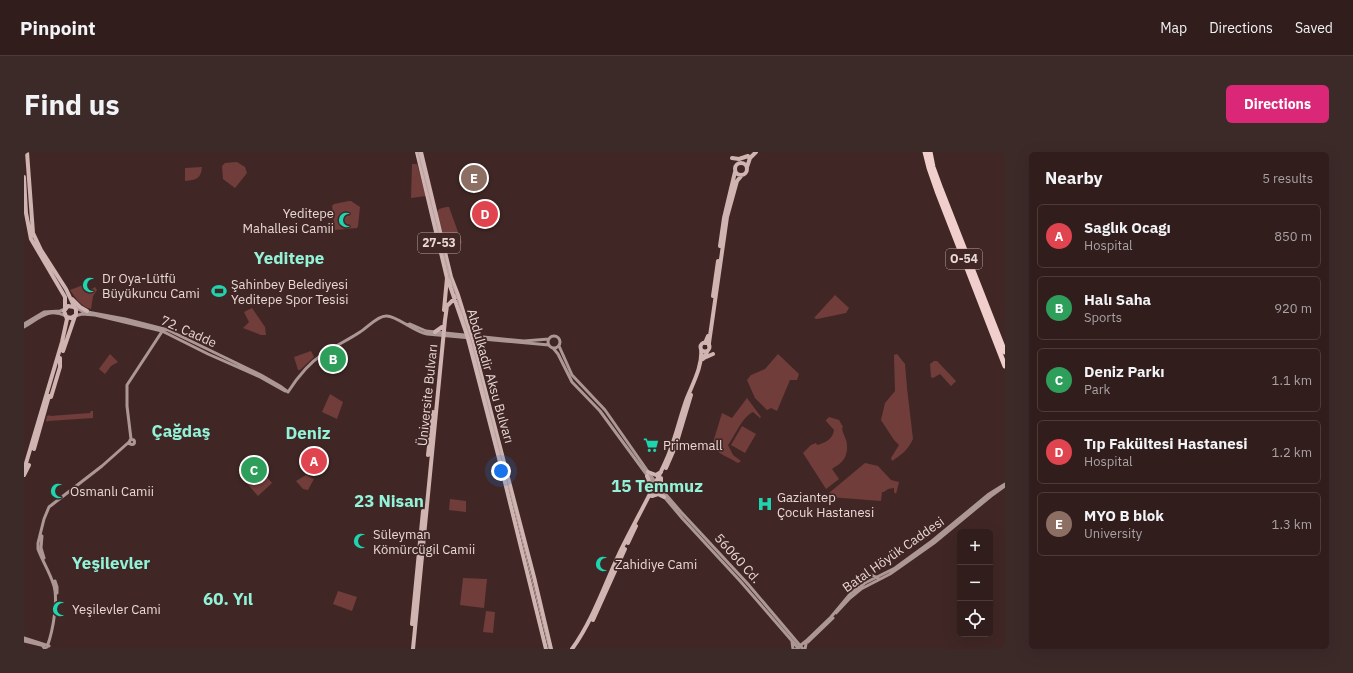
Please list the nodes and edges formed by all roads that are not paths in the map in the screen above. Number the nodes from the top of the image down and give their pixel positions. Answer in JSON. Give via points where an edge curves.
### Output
{"nodes":[{"id":1,"x":27,"y":152,"type":"edge"},
{"id":2,"x":417,"y":152,"type":"edge"},
{"id":3,"x":421,"y":152,"type":"edge"},
{"id":4,"x":752,"y":152,"type":"edge"},
{"id":5,"x":756,"y":152,"type":"edge"},
{"id":6,"x":925,"y":152,"type":"edge"},
{"id":7,"x":930,"y":152,"type":"edge"},
{"id":8,"x":748,"y":156,"type":"junction"},
{"id":9,"x":732,"y":158,"type":"dead end"},
{"id":10,"x":742,"y":163,"type":"junction"},
{"id":11,"x":747,"y":166,"type":"junction"},
{"id":12,"x":735,"y":172,"type":"junction"},
{"id":13,"x":742,"y":175,"type":"junction"},
{"id":14,"x":24,"y":177,"type":"edge"},
{"id":15,"x":447,"y":278,"type":"junction"},
{"id":16,"x":70,"y":295,"type":"junction"},
{"id":17,"x":458,"y":295,"type":"junction"},
{"id":18,"x":445,"y":297,"type":"junction"},
{"id":19,"x":454,"y":299,"type":"junction"},
{"id":20,"x":74,"y":306,"type":"junction"},
{"id":21,"x":65,"y":309,"type":"junction"},
{"id":22,"x":87,"y":311,"type":"junction"},
{"id":23,"x":75,"y":316,"type":"junction"},
{"id":24,"x":67,"y":317,"type":"junction"},
{"id":25,"x":24,"y":324,"type":"edge"},
{"id":26,"x":24,"y":327,"type":"edge"},
{"id":27,"x":163,"y":330,"type":"junction"},
{"id":28,"x":441,"y":335,"type":"junction"},
{"id":29,"x":470,"y":337,"type":"junction"},
{"id":30,"x":549,"y":339,"type":"junction"},
{"id":31,"x":705,"y":343,"type":"junction"},
{"id":32,"x":549,"y":345,"type":"junction"},
{"id":33,"x":559,"y":346,"type":"junction"},
{"id":34,"x":709,"y":346,"type":"junction"},
{"id":35,"x":552,"y":348,"type":"junction"},
{"id":36,"x":701,"y":349,"type":"junction"},
{"id":37,"x":707,"y":352,"type":"junction"},
{"id":38,"x":1005,"y":352,"type":"edge"},
{"id":39,"x":59,"y":353,"type":"junction"},
{"id":40,"x":713,"y":354,"type":"dead end"},
{"id":41,"x":60,"y":358,"type":"junction"},
{"id":42,"x":703,"y":360,"type":"junction"},
{"id":43,"x":1005,"y":366,"type":"edge"},
{"id":44,"x":51,"y":397,"type":"dead end"},
{"id":45,"x":32,"y":436,"type":"dead end"},
{"id":46,"x":24,"y":470,"type":"edge"},
{"id":47,"x":662,"y":470,"type":"junction"},
{"id":48,"x":648,"y":474,"type":"junction"},
{"id":49,"x":24,"y":475,"type":"edge"},
{"id":50,"x":661,"y":478,"type":"junction"},
{"id":51,"x":656,"y":485,"type":"junction"},
{"id":52,"x":1005,"y":485,"type":"edge"},
{"id":53,"x":664,"y":494,"type":"junction"},
{"id":54,"x":651,"y":495,"type":"junction"},
{"id":55,"x":48,"y":509,"type":"junction"},
{"id":56,"x":642,"y":513,"type":"junction"},
{"id":57,"x":865,"y":572,"type":"dead end"},
{"id":58,"x":878,"y":578,"type":"junction"},
{"id":59,"x":24,"y":640,"type":"edge"},
{"id":60,"x":797,"y":642,"type":"junction"},
{"id":61,"x":805,"y":643,"type":"junction"},
{"id":62,"x":46,"y":646,"type":"edge"},
{"id":63,"x":799,"y":648,"type":"edge"},
{"id":64,"x":411,"y":649,"type":"edge"},
{"id":65,"x":546,"y":649,"type":"edge"},
{"id":66,"x":551,"y":649,"type":"edge"},
{"id":67,"x":572,"y":649,"type":"edge"},
{"id":68,"x":575,"y":649,"type":"edge"}],
"edges":[{"from":1,"to":16,"type":"main road","via":[[33,233]]},
{"from":2,"to":15,"type":"main road","name":"Üniversite Bulvarı","number":"27-53"},
{"from":3,"to":17,"type":"main road","via":[[451,277]]},
{"from":4,"to":8,"type":"main road"},
{"from":5,"to":11,"type":"main road"},
{"from":6,"to":43,"type":"highway","number":"O-54","via":[[937,191]]},
{"from":7,"to":38,"type":"highway","number":"O-54","via":[[941,190]]},
{"from":8,"to":9,"type":"main road"},
{"from":8,"to":10,"type":"main road"},
{"from":10,"to":11,"type":"main road"},
{"from":10,"to":12,"type":"main road","via":[[736,165]]},
{"from":11,"to":13,"type":"main road","via":[[747,171]]},
{"from":12,"to":13,"type":"main road"},
{"from":12,"to":31,"type":"main road","via":[[722,230]]},
{"from":13,"to":34,"type":"main road","via":[[737,182],[727,217]]},
{"from":14,"to":21,"type":"main road","via":[[31,239],[65,297]]},
{"from":15,"to":18,"type":"main road","name":"Üniversite Bulvarı","number":"27-53"},
{"from":15,"to":19,"type":"main road"},
{"from":16,"to":20,"type":"main road"},
{"from":16,"to":22,"type":"main road","via":[[76,304]]},
{"from":17,"to":19,"type":"main road","name":"Üniversite Bulvarı"},
{"from":17,"to":29,"type":"main road","name":"Abdulkadir Aksu Bulvarı"},
{"from":18,"to":19,"type":"main road","via":[[448,300]]},
{"from":18,"to":28,"type":"main road","name":"Üniversite Bulvarı","number":"27-53"},
{"from":19,"to":28,"type":"main road","name":"Üniversite Bulvarı","via":[[447,306]]},
{"from":19,"to":29,"type":"main road"},
{"from":20,"to":21,"type":"main road"},
{"from":20,"to":22,"type":"main road","name":"72. Cadde"},
{"from":20,"to":23,"type":"main road","via":[[77,311]]},
{"from":21,"to":24,"type":"main road"},
{"from":21,"to":25,"type":"main road","via":[[44,312]]},
{"from":22,"to":27,"type":"main road","name":"72. Cadde"},
{"from":23,"to":24,"type":"main road"},
{"from":23,"to":27,"type":"main road","via":[[95,315]]},
{"from":23,"to":41,"type":"main road"},
{"from":24,"to":26,"type":"main road","via":[[46,313]]},
{"from":24,"to":39,"type":"main road"},
{"from":27,"to":28,"type":"main road","name":"72. Cadde","via":[[261,375],[288,392],[315,359],[379,318],[390,316],[424,333]]},
{"from":27,"to":55,"type":"main road","via":[[127,385],[131,442]]},
{"from":28,"to":29,"type":"main road"},
{"from":28,"to":64,"type":"main road","name":"Üniversite Bulvarı"},
{"from":28,"to":64,"type":"main road","name":"Üniversite Bulvarı","number":"27-53"},
{"from":29,"to":30,"type":"main road","via":[[524,341]]},
{"from":29,"to":32,"type":"main road"},
{"from":29,"to":65,"type":"main road"},
{"from":29,"to":66,"type":"main road","name":"Abdulkadir Aksu Bulvarı"},
{"from":30,"to":32,"type":"main road"},
{"from":30,"to":33,"type":"main road","via":[[557,337]]},
{"from":31,"to":34,"type":"main road"},
{"from":31,"to":36,"type":"main road"},
{"from":32,"to":35,"type":"main road"},
{"from":33,"to":35,"type":"main road"},
{"from":33,"to":48,"type":"main road","via":[[572,376],[604,410]]},
{"from":34,"to":37,"type":"main road"},
{"from":35,"to":48,"type":"main road","via":[[558,354],[572,382],[600,411]]},
{"from":36,"to":37,"type":"main road"},
{"from":36,"to":47,"type":"main road","via":[[697,371]]},
{"from":37,"to":42,"type":"main road"},
{"from":39,"to":45,"type":"main road","via":[[51,370]]},
{"from":39,"to":46,"type":"main road"},
{"from":40,"to":42,"type":"main road"},
{"from":41,"to":44,"type":"main road","via":[[60,367]]},
{"from":41,"to":49,"type":"main road","via":[[29,466]]},
{"from":42,"to":50,"type":"main road","via":[[673,453]]},
{"from":47,"to":48,"type":"main road","via":[[660,474]]},
{"from":47,"to":51,"type":"main road"},
{"from":48,"to":51,"type":"main road","name":"56060 Cd."},
{"from":48,"to":54,"type":"main road"},
{"from":50,"to":51,"type":"main road"},
{"from":50,"to":53,"type":"main road"},
{"from":51,"to":53,"type":"main road","name":"56060 Cd."},
{"from":51,"to":54,"type":"main road"},
{"from":52,"to":58,"type":"main road","name":"Batal Höyük Caddesi","via":[[989,494],[932,541]]},
{"from":52,"to":61,"type":"main road","name":"Batal Höyük Caddesi","via":[[934,543],[890,574],[853,595],[822,629]]},
{"from":53,"to":54,"type":"main road"},
{"from":53,"to":60,"type":"main road","name":"56060 Cd.","via":[[747,583]]},
{"from":53,"to":63,"type":"main road","name":"56060 Cd."},
{"from":54,"to":56,"type":"main road"},
{"from":55,"to":62,"type":"main road","via":[[40,548],[57,587],[54,624]]},
{"from":55,"to":62,"type":"main road","via":[[38,543],[39,552],[55,588],[53,623]]},
{"from":56,"to":67,"type":"main road","via":[[622,547],[584,633]]},
{"from":56,"to":68,"type":"main road","via":[[589,628]]},
{"from":57,"to":58,"type":"main road"},
{"from":58,"to":61,"type":"main road","name":"Batal Höyük Caddesi","via":[[851,593]]},
{"from":59,"to":62,"type":"main road"},
{"from":60,"to":61,"type":"main road"},
{"from":60,"to":63,"type":"main road","name":"56060 Cd."},
{"from":61,"to":63,"type":"main road","name":"Batal Höyük Caddesi"},
{"from":61,"to":63,"type":"main road"}]}
